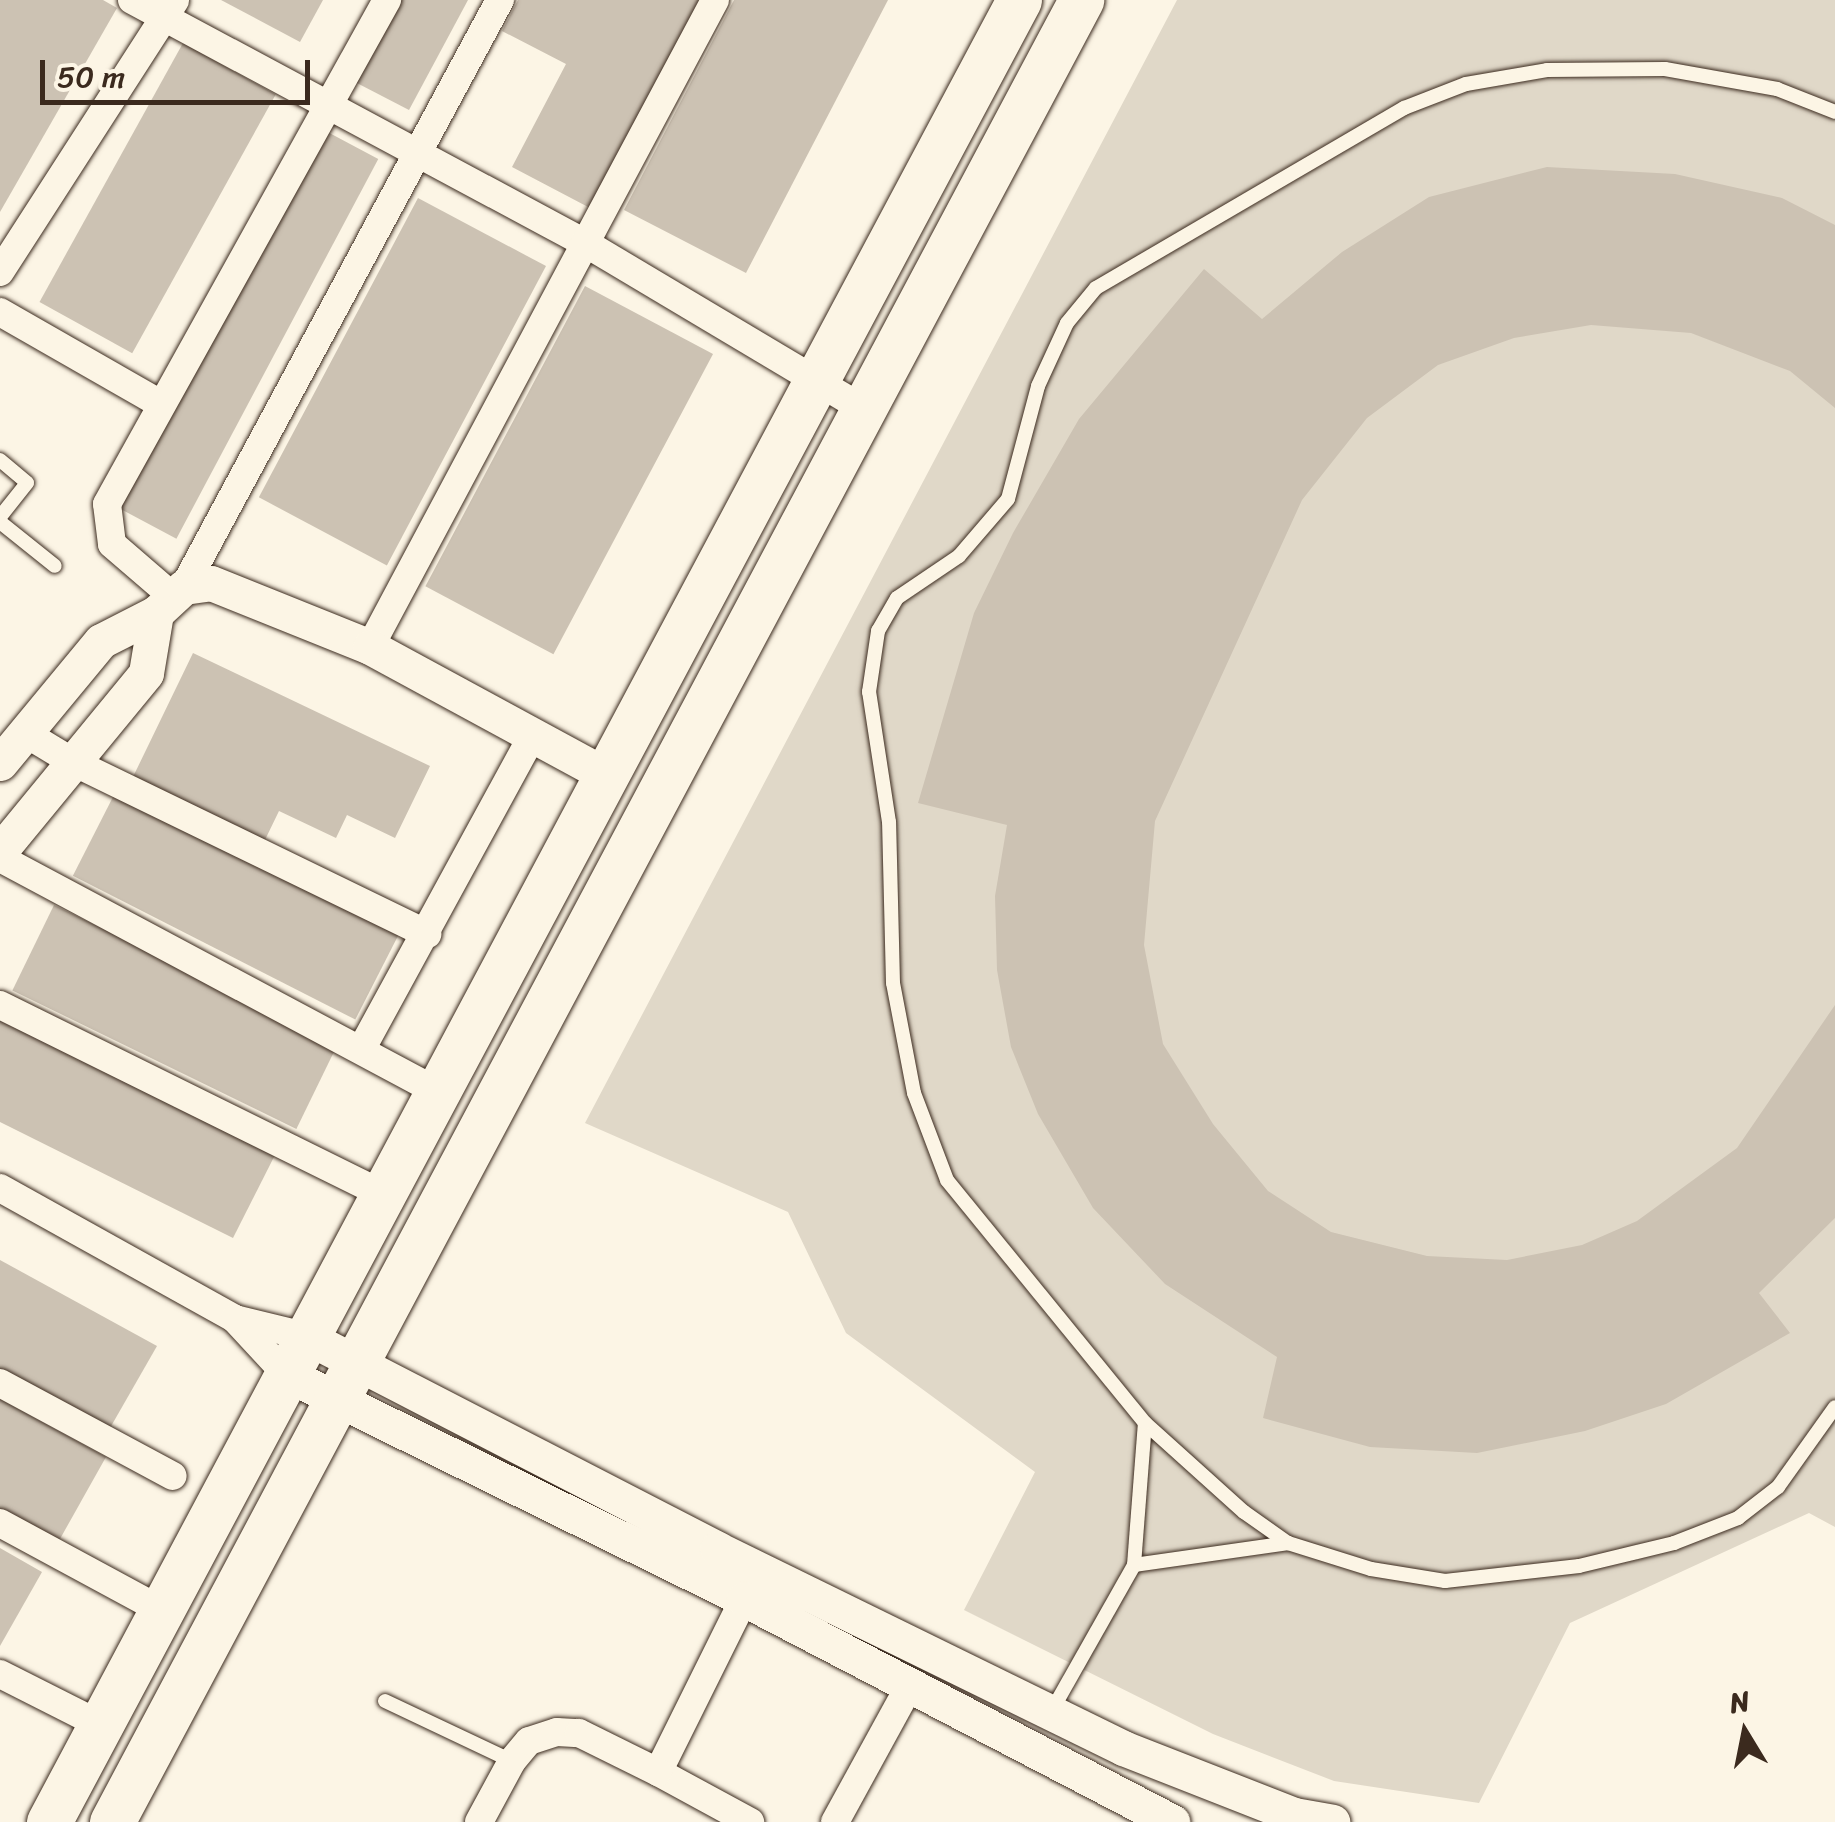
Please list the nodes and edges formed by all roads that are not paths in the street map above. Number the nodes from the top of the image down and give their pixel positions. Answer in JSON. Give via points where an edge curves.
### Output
{"nodes":[{"id":1,"x":132,"y":0,"type":"edge"},
{"id":2,"x":387,"y":0,"type":"edge"},
{"id":3,"x":500,"y":0,"type":"edge"},
{"id":4,"x":715,"y":0,"type":"edge"},
{"id":5,"x":1019,"y":0,"type":"edge"},
{"id":6,"x":1081,"y":0,"type":"edge"},
{"id":7,"x":170,"y":10,"type":"edge"},
{"id":8,"x":332,"y":104,"type":"junction"},
{"id":9,"x":1835,"y":112,"type":"edge"},
{"id":10,"x":416,"y":152,"type":"junction"},
{"id":11,"x":585,"y":243,"type":"junction"},
{"id":12,"x":0,"y":272,"type":"edge"},
{"id":13,"x":0,"y":312,"type":"edge"},
{"id":14,"x":814,"y":384,"type":"junction"},
{"id":15,"x":159,"y":403,"type":"junction"},
{"id":16,"x":863,"y":409,"type":"junction"},
{"id":17,"x":0,"y":460,"type":"edge"},
{"id":18,"x":0,"y":520,"type":"edge"},
{"id":19,"x":55,"y":566,"type":"dead end"},
{"id":20,"x":170,"y":599,"type":"junction"},
{"id":21,"x":370,"y":647,"type":"junction"},
{"id":22,"x":13,"y":722,"type":"edge"},
{"id":23,"x":532,"y":735,"type":"junction"},
{"id":24,"x":73,"y":762,"type":"junction"},
{"id":25,"x":0,"y":763,"type":"edge"},
{"id":26,"x":606,"y":775,"type":"junction"},
{"id":27,"x":0,"y":855,"type":"edge"},
{"id":28,"x":428,"y":934,"type":"junction"},
{"id":29,"x":0,"y":1005,"type":"edge"},
{"id":30,"x":362,"y":1050,"type":"junction"},
{"id":31,"x":436,"y":1090,"type":"junction"},
{"id":32,"x":0,"y":1188,"type":"edge"},
{"id":33,"x":381,"y":1193,"type":"junction"},
{"id":34,"x":236,"y":1319,"type":"junction"},
{"id":35,"x":296,"y":1355,"type":"junction"},
{"id":36,"x":346,"y":1378,"type":"junction"},
{"id":37,"x":0,"y":1383,"type":"edge"},
{"id":38,"x":1835,"y":1407,"type":"edge"},
{"id":39,"x":1146,"y":1423,"type":"junction"},
{"id":40,"x":174,"y":1476,"type":"dead end"},
{"id":41,"x":0,"y":1523,"type":"edge"},
{"id":42,"x":1288,"y":1542,"type":"junction"},
{"id":43,"x":1134,"y":1566,"type":"junction"},
{"id":44,"x":744,"y":1599,"type":"junction"},
{"id":45,"x":163,"y":1611,"type":"junction"},
{"id":46,"x":0,"y":1674,"type":"edge"},
{"id":47,"x":910,"y":1684,"type":"junction"},
{"id":48,"x":385,"y":1701,"type":"dead end"},
{"id":49,"x":1050,"y":1712,"type":"junction"},
{"id":50,"x":101,"y":1725,"type":"junction"},
{"id":51,"x":512,"y":1761,"type":"junction"},
{"id":52,"x":658,"y":1772,"type":"junction"},
{"id":53,"x":49,"y":1822,"type":"edge"},
{"id":54,"x":112,"y":1822,"type":"edge"},
{"id":55,"x":479,"y":1822,"type":"edge"},
{"id":56,"x":750,"y":1822,"type":"edge"},
{"id":57,"x":835,"y":1822,"type":"edge"},
{"id":58,"x":1173,"y":1822,"type":"edge"},
{"id":59,"x":1332,"y":1822,"type":"edge"}],
"edges":[{"from":1,"to":7,"type":"street"},
{"from":2,"to":8,"type":"street"},
{"from":3,"to":10,"type":"street"},
{"from":4,"to":11,"type":"street"},
{"from":5,"to":14,"type":"main road"},
{"from":6,"to":16,"type":"main road"},
{"from":7,"to":8,"type":"street"},
{"from":7,"to":12,"type":"street"},
{"from":8,"to":10,"type":"street"},
{"from":8,"to":15,"type":"street"},
{"from":9,"to":39,"type":"lane","via":[[1777,89],[1664,69],[1547,70],[1466,84],[1404,108],[1096,288],[1067,323],[1038,386],[1008,499],[959,556],[898,598],[878,631],[869,692],[889,822],[892,983],[914,1093],[946,1180]]},
{"from":10,"to":11,"type":"street"},
{"from":10,"to":20,"type":"street"},
{"from":11,"to":14,"type":"street"},
{"from":11,"to":21,"type":"street"},
{"from":13,"to":15,"type":"street"},
{"from":14,"to":16,"type":"street"},
{"from":14,"to":26,"type":"main road"},
{"from":15,"to":20,"type":"street","via":[[106,504],[106,526],[112,544]]},
{"from":16,"to":36,"type":"main road"},
{"from":17,"to":18,"type":"lane","via":[[27,483]]},
{"from":18,"to":19,"type":"lane"},
{"from":20,"to":21,"type":"street","via":[[235,588]]},
{"from":20,"to":22,"type":"street","via":[[101,641]]},
{"from":20,"to":24,"type":"street","via":[[146,672]]},
{"from":21,"to":23,"type":"street"},
{"from":22,"to":24,"type":"street"},
{"from":22,"to":25,"type":"street"},
{"from":23,"to":26,"type":"street"},
{"from":23,"to":28,"type":"street"},
{"from":24,"to":27,"type":"street"},
{"from":24,"to":28,"type":"street"},
{"from":26,"to":31,"type":"main road"},
{"from":27,"to":30,"type":"street"},
{"from":28,"to":30,"type":"street"},
{"from":29,"to":33,"type":"street"},
{"from":30,"to":31,"type":"street"},
{"from":31,"to":33,"type":"main road"},
{"from":32,"to":34,"type":"street"},
{"from":33,"to":35,"type":"main road"},
{"from":34,"to":35,"type":"street"},
{"from":34,"to":35,"type":"street"},
{"from":35,"to":36,"type":"street"},
{"from":35,"to":45,"type":"main road"},
{"from":36,"to":44,"type":"street"},
{"from":36,"to":49,"type":"street"},
{"from":36,"to":54,"type":"main road"},
{"from":37,"to":40,"type":"street"},
{"from":38,"to":42,"type":"lane","via":[[1778,1487],[1738,1518],[1674,1543],[1579,1566],[1444,1580],[1371,1568]]},
{"from":39,"to":42,"type":"lane","via":[[1244,1512]]},
{"from":39,"to":43,"type":"lane"},
{"from":41,"to":45,"type":"street"},
{"from":42,"to":43,"type":"lane"},
{"from":43,"to":49,"type":"lane"},
{"from":44,"to":47,"type":"street"},
{"from":44,"to":52,"type":"street"},
{"from":45,"to":50,"type":"main road"},
{"from":46,"to":50,"type":"street"},
{"from":47,"to":57,"type":"street"},
{"from":47,"to":58,"type":"street"},
{"from":48,"to":51,"type":"lane"},
{"from":49,"to":59,"type":"street","via":[[1294,1815]]},
{"from":50,"to":53,"type":"main road"},
{"from":51,"to":52,"type":"street","via":[[530,1741],[579,1732]]},
{"from":51,"to":55,"type":"street"},
{"from":52,"to":56,"type":"street"}]}
